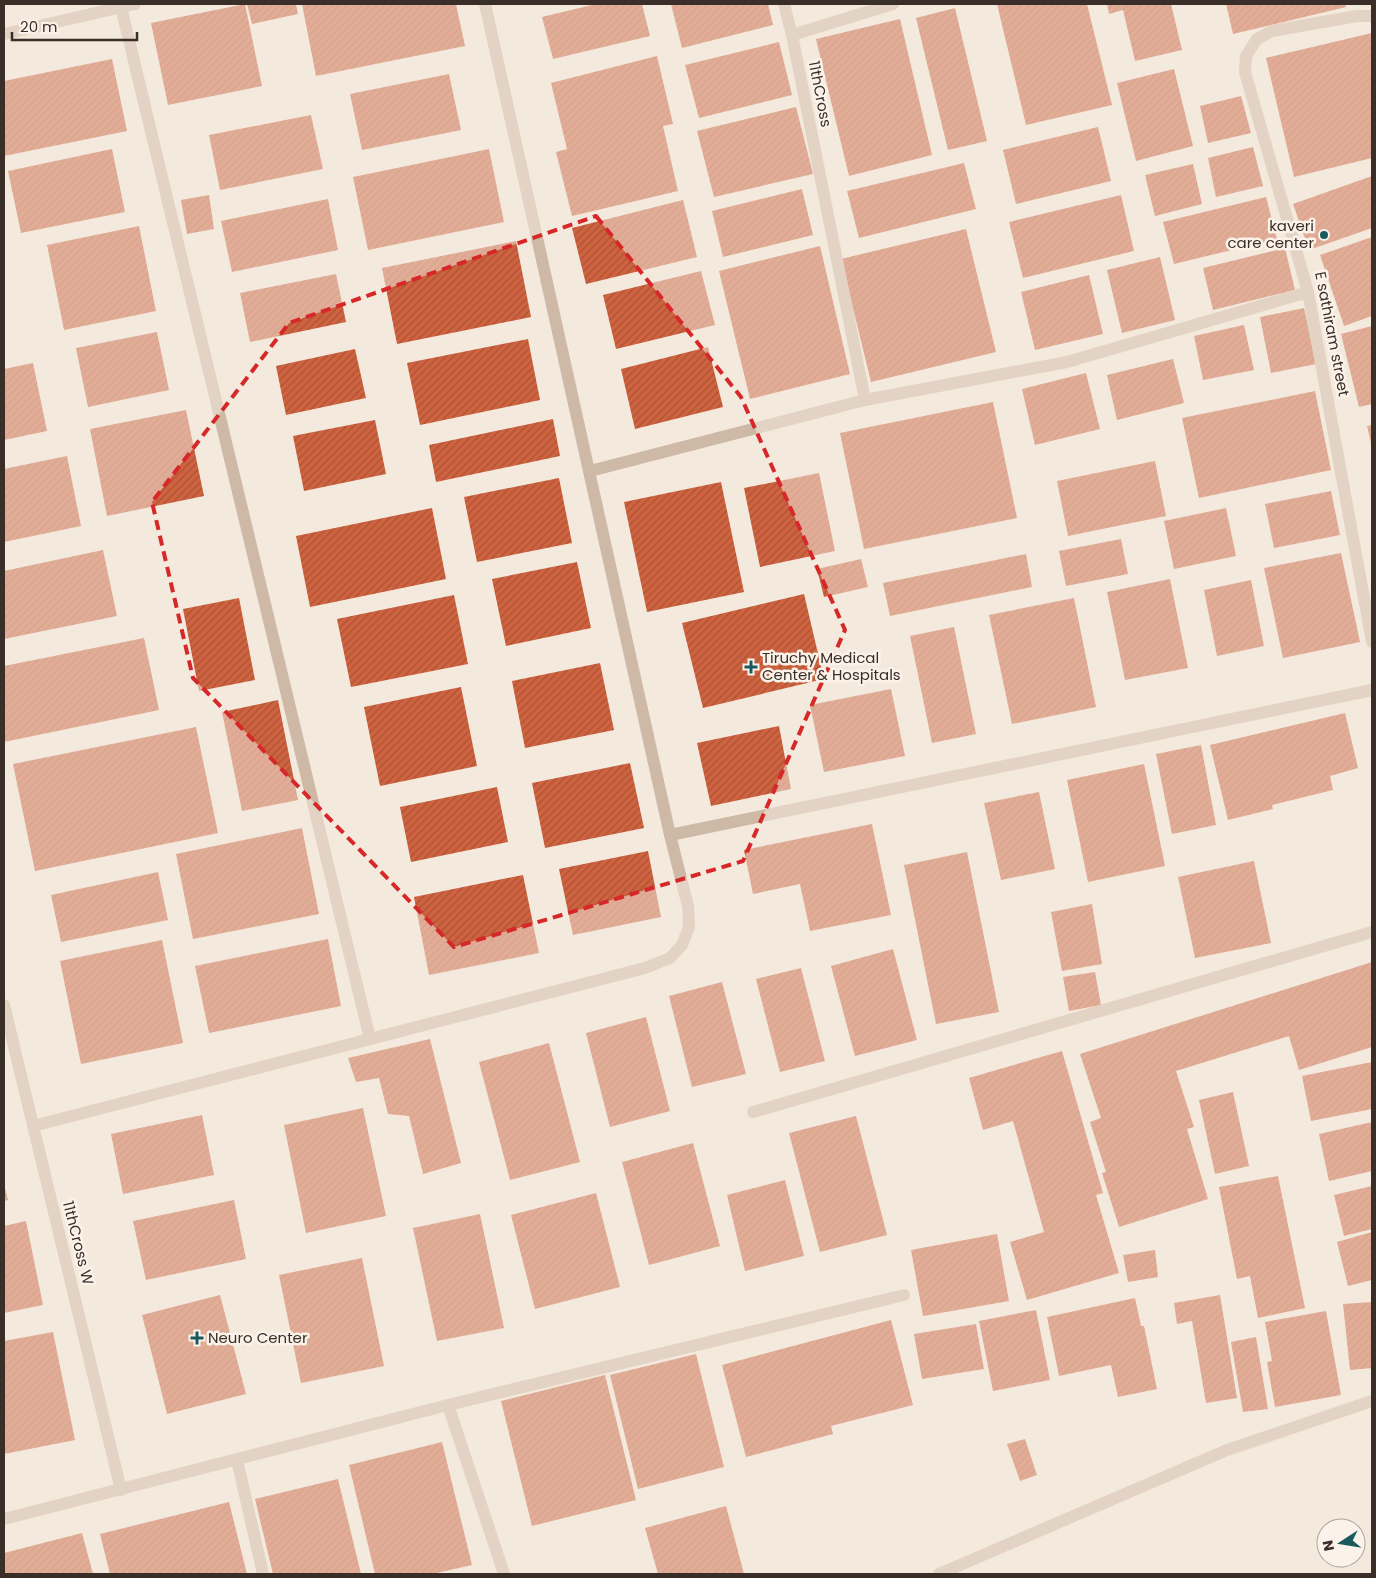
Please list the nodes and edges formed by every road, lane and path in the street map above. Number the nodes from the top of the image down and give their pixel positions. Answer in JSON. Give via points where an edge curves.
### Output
{"nodes":[{"id":1,"x":135,"y":4,"type":"edge"},
{"id":2,"x":485,"y":4,"type":"edge"},
{"id":3,"x":784,"y":4,"type":"edge"},
{"id":4,"x":893,"y":4,"type":"edge"},
{"id":5,"x":121,"y":7,"type":"junction"},
{"id":6,"x":1372,"y":16,"type":"edge"},
{"id":7,"x":4,"y":34,"type":"edge"},
{"id":8,"x":792,"y":35,"type":"junction"},
{"id":9,"x":1308,"y":292,"type":"junction"},
{"id":10,"x":865,"y":400,"type":"junction"},
{"id":11,"x":590,"y":471,"type":"junction"},
{"id":12,"x":1372,"y":642,"type":"edge"},
{"id":13,"x":1372,"y":690,"type":"edge"},
{"id":14,"x":670,"y":835,"type":"junction"},
{"id":15,"x":1372,"y":932,"type":"edge"},
{"id":16,"x":4,"y":1005,"type":"edge"},
{"id":17,"x":370,"y":1039,"type":"junction"},
{"id":18,"x":753,"y":1112,"type":"dead end"},
{"id":19,"x":33,"y":1126,"type":"junction"},
{"id":20,"x":904,"y":1295,"type":"dead end"},
{"id":21,"x":1372,"y":1400,"type":"edge"},
{"id":22,"x":448,"y":1405,"type":"junction"},
{"id":23,"x":237,"y":1460,"type":"junction"},
{"id":24,"x":121,"y":1490,"type":"junction"},
{"id":25,"x":4,"y":1519,"type":"edge"},
{"id":26,"x":263,"y":1574,"type":"edge"},
{"id":27,"x":504,"y":1574,"type":"edge"},
{"id":28,"x":939,"y":1574,"type":"edge"}],
"edges":[{"from":1,"to":5,"type":"street"},
{"from":2,"to":11,"type":"street"},
{"from":3,"to":8,"type":"street","name":"11thCross"},
{"from":4,"to":8,"type":"street"},
{"from":5,"to":7,"type":"street"},
{"from":5,"to":17,"type":"street"},
{"from":6,"to":9,"type":"street","name":"E sathiram street","via":[[1272,31],[1257,40],[1246,56],[1245,72]]},
{"from":8,"to":10,"type":"street","name":"11thCross"},
{"from":9,"to":10,"type":"street","via":[[1067,362]]},
{"from":9,"to":12,"type":"street","name":"E sathiram street"},
{"from":10,"to":11,"type":"street"},
{"from":11,"to":14,"type":"street"},
{"from":13,"to":14,"type":"street"},
{"from":14,"to":17,"type":"street","via":[[688,906],[689,927],[682,945],[670,958],[645,968]]},
{"from":15,"to":18,"type":"street"},
{"from":16,"to":19,"type":"street","name":"11thCross W"},
{"from":17,"to":19,"type":"street"},
{"from":19,"to":24,"type":"street","name":"11thCross W"},
{"from":20,"to":22,"type":"street"},
{"from":21,"to":28,"type":"street","via":[[1227,1450]]},
{"from":22,"to":23,"type":"street"},
{"from":22,"to":27,"type":"street"},
{"from":23,"to":24,"type":"street"},
{"from":23,"to":26,"type":"street"},
{"from":24,"to":25,"type":"street"}]}
